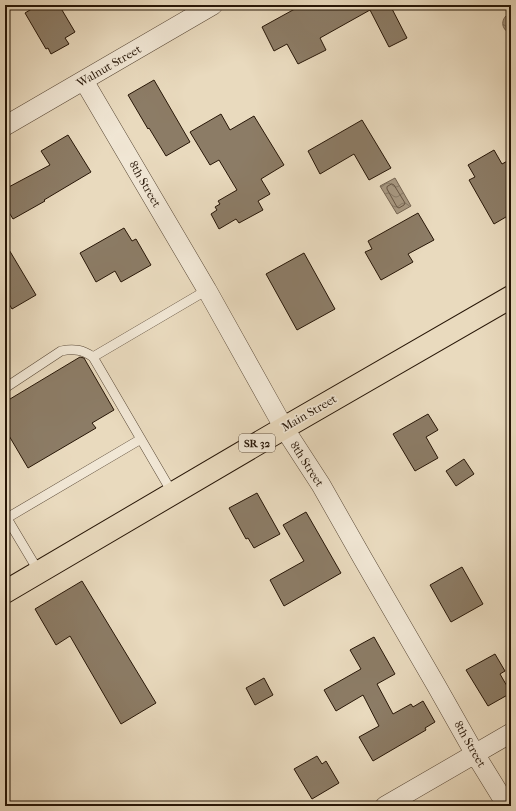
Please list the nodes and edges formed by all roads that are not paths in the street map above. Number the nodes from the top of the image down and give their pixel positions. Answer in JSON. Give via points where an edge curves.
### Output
{"nodes":[{"id":1,"x":213,"y":5,"type":"edge"},
{"id":2,"x":84,"y":80,"type":"junction"},
{"id":3,"x":5,"y":126,"type":"edge"},
{"id":4,"x":207,"y":290,"type":"junction"},
{"id":5,"x":511,"y":297,"type":"edge"},
{"id":6,"x":93,"y":357,"type":"junction"},
{"id":7,"x":5,"y":388,"type":"edge"},
{"id":8,"x":284,"y":428,"type":"junction"},
{"id":9,"x":141,"y":439,"type":"junction"},
{"id":10,"x":173,"y":494,"type":"junction"},
{"id":11,"x":6,"y":516,"type":"edge"},
{"id":12,"x":39,"y":572,"type":"junction"},
{"id":13,"x":5,"y":592,"type":"edge"},
{"id":14,"x":511,"y":733,"type":"edge"},
{"id":15,"x":475,"y":754,"type":"junction"},
{"id":16,"x":385,"y":806,"type":"edge"},
{"id":17,"x":507,"y":806,"type":"edge"}],
"edges":[{"from":1,"to":2,"type":"street","name":"Walnut Street"},
{"from":2,"to":3,"type":"street","name":"Walnut Street"},
{"from":2,"to":4,"type":"street","name":"8th Street"},
{"from":4,"to":6,"type":"lane"},
{"from":4,"to":8,"type":"street","name":"8th Street"},
{"from":5,"to":8,"type":"main road","name":"Main Street","number":"SR 32"},
{"from":6,"to":7,"type":"lane","via":[[76,349],[61,351]]},
{"from":6,"to":9,"type":"lane"},
{"from":8,"to":10,"type":"main road","name":"Main Street","number":"SR 32"},
{"from":8,"to":15,"type":"street","name":"8th Street","via":[[321,485]]},
{"from":9,"to":10,"type":"lane"},
{"from":9,"to":11,"type":"lane"},
{"from":10,"to":12,"type":"main road","name":"Main Street","number":"SR 32"},
{"from":11,"to":12,"type":"lane"},
{"from":12,"to":13,"type":"main road","name":"Main Street","number":"SR 32"},
{"from":14,"to":15,"type":"street"},
{"from":15,"to":16,"type":"street"},
{"from":15,"to":17,"type":"street","name":"8th Street"}]}
